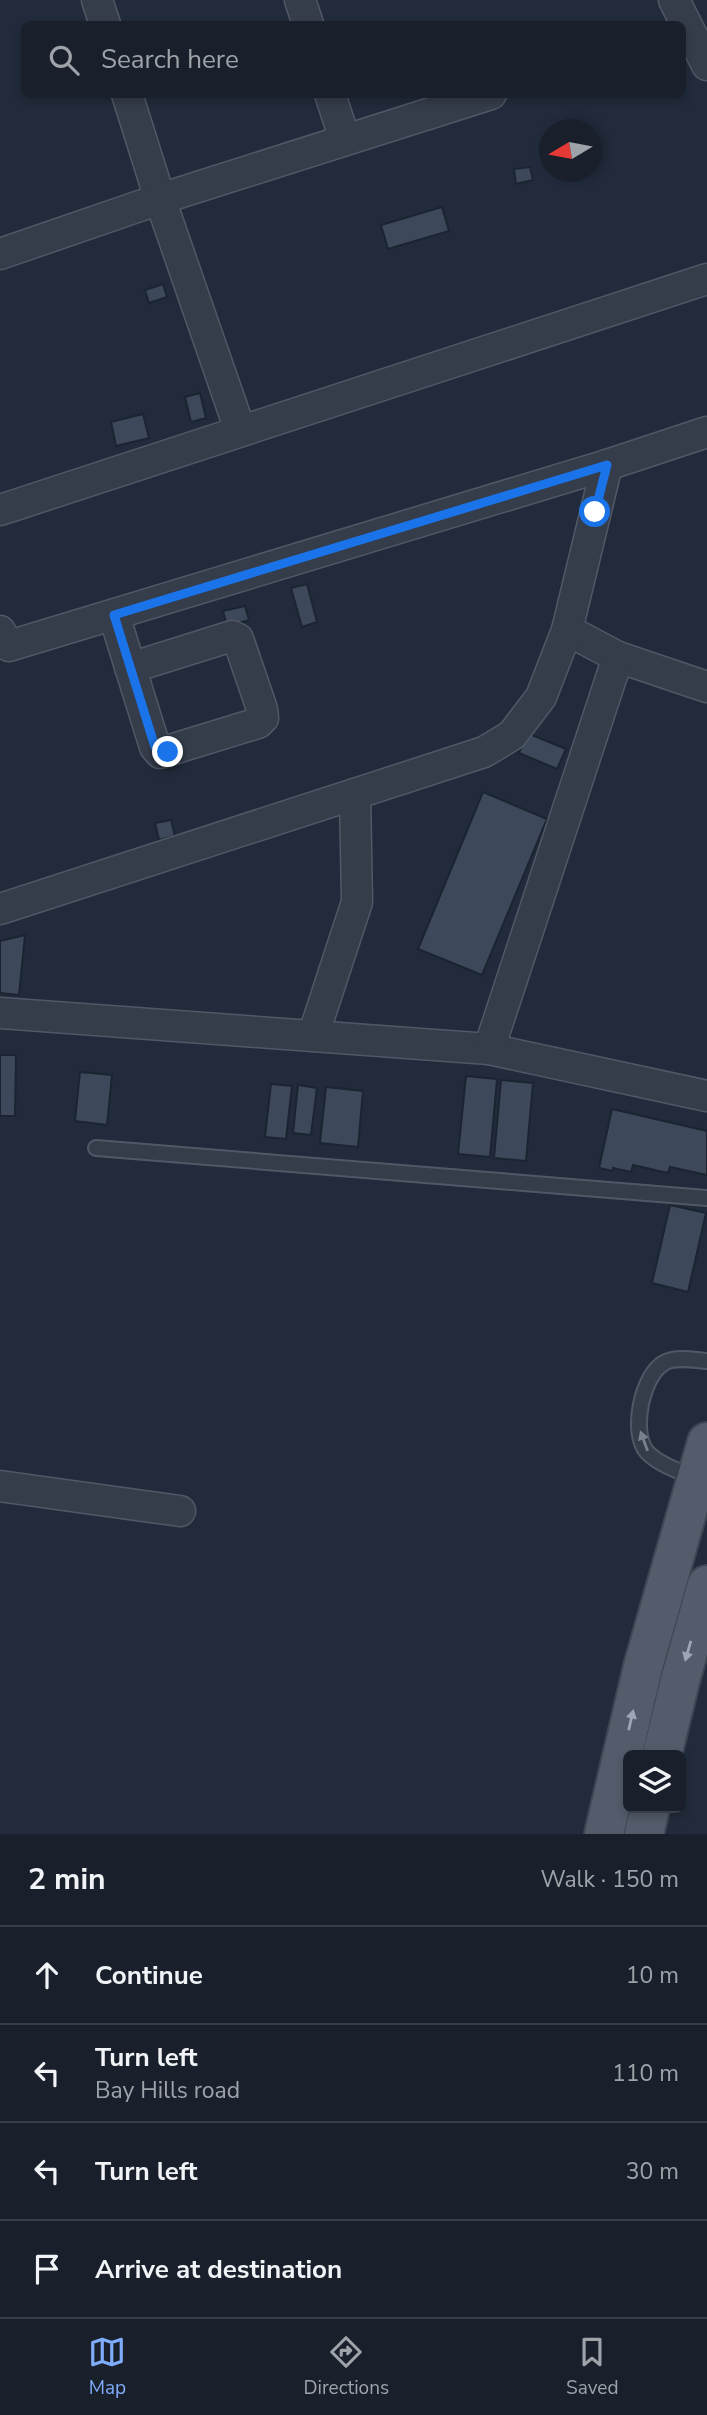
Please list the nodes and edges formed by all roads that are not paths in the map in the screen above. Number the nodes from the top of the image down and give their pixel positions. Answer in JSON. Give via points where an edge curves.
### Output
{"nodes":[{"id":1,"x":97,"y":0,"type":"edge"},
{"id":2,"x":300,"y":0,"type":"edge"},
{"id":3,"x":674,"y":0,"type":"edge"},
{"id":4,"x":104,"y":21,"type":"edge"},
{"id":5,"x":307,"y":21,"type":"edge"},
{"id":6,"x":694,"y":31,"type":"edge"},
{"id":7,"x":707,"y":65,"type":"edge"},
{"id":8,"x":128,"y":98,"type":"edge"},
{"id":9,"x":331,"y":98,"type":"edge"},
{"id":10,"x":478,"y":98,"type":"edge"},
{"id":11,"x":345,"y":140,"type":"junction"},
{"id":12,"x":160,"y":199,"type":"junction"},
{"id":13,"x":0,"y":254,"type":"edge"},
{"id":14,"x":707,"y":279,"type":"edge"},
{"id":15,"x":240,"y":430,"type":"junction"},
{"id":16,"x":707,"y":432,"type":"edge"},
{"id":17,"x":607,"y":465,"type":"junction"},
{"id":18,"x":0,"y":510,"type":"edge"},
{"id":19,"x":114,"y":615,"type":"junction"},
{"id":20,"x":567,"y":630,"type":"junction"},
{"id":21,"x":3,"y":642,"type":"edge"},
{"id":22,"x":618,"y":657,"type":"junction"},
{"id":23,"x":130,"y":668,"type":"junction"},
{"id":24,"x":707,"y":687,"type":"edge"},
{"id":25,"x":355,"y":794,"type":"junction"},
{"id":26,"x":0,"y":909,"type":"edge"},
{"id":27,"x":0,"y":1013,"type":"edge"},
{"id":28,"x":313,"y":1036,"type":"junction"},
{"id":29,"x":489,"y":1049,"type":"junction"},
{"id":30,"x":707,"y":1096,"type":"edge"},
{"id":31,"x":96,"y":1148,"type":"dead end"},
{"id":32,"x":707,"y":1198,"type":"edge"},
{"id":33,"x":707,"y":1361,"type":"edge"},
{"id":34,"x":707,"y":1442,"type":"edge"},
{"id":35,"x":697,"y":1478,"type":"junction"},
{"id":36,"x":0,"y":1486,"type":"edge"},
{"id":37,"x":180,"y":1511,"type":"dead end"},
{"id":38,"x":707,"y":1585,"type":"edge"},
{"id":39,"x":663,"y":1750,"type":"edge"},
{"id":40,"x":649,"y":1813,"type":"edge"},
{"id":41,"x":604,"y":1834,"type":"edge"},
{"id":42,"x":644,"y":1834,"type":"edge"}],
"edges":[{"from":1,"to":4,"type":"street"},
{"from":2,"to":5,"type":"street"},
{"from":3,"to":6,"type":"street"},
{"from":6,"to":7,"type":"street"},
{"from":8,"to":12,"type":"street"},
{"from":9,"to":11,"type":"street"},
{"from":10,"to":11,"type":"street"},
{"from":11,"to":12,"type":"street"},
{"from":12,"to":13,"type":"street"},
{"from":12,"to":15,"type":"street"},
{"from":14,"to":15,"type":"street"},
{"from":15,"to":18,"type":"street"},
{"from":16,"to":17,"type":"street"},
{"from":17,"to":19,"type":"street"},
{"from":17,"to":20,"type":"street"},
{"from":19,"to":21,"type":"street"},
{"from":19,"to":23,"type":"street"},
{"from":20,"to":22,"type":"street"},
{"from":20,"to":25,"type":"street","via":[[541,697],[512,735],[484,752]]},
{"from":22,"to":24,"type":"street"},
{"from":22,"to":29,"type":"street"},
{"from":23,"to":23,"type":"street","via":[[160,753],[263,718],[238,639],[232,636]]},
{"from":25,"to":26,"type":"street"},
{"from":25,"to":28,"type":"street","via":[[356,902]]},
{"from":27,"to":28,"type":"street"},
{"from":28,"to":29,"type":"street"},
{"from":29,"to":30,"type":"street"},
{"from":31,"to":32,"type":"lane"},
{"from":35,"to":33,"type":"lane","one_way":true,"via":[[662,1464],[647,1452],[640,1440],[639,1422],[652,1372],[666,1362]]},
{"from":34,"to":35,"type":"main road"},
{"from":41,"to":35,"type":"main road","one_way":true,"via":[[643,1667]]},
{"from":36,"to":37,"type":"street"},
{"from":38,"to":39,"type":"main road","one_way":true},
{"from":40,"to":42,"type":"main road"}]}
